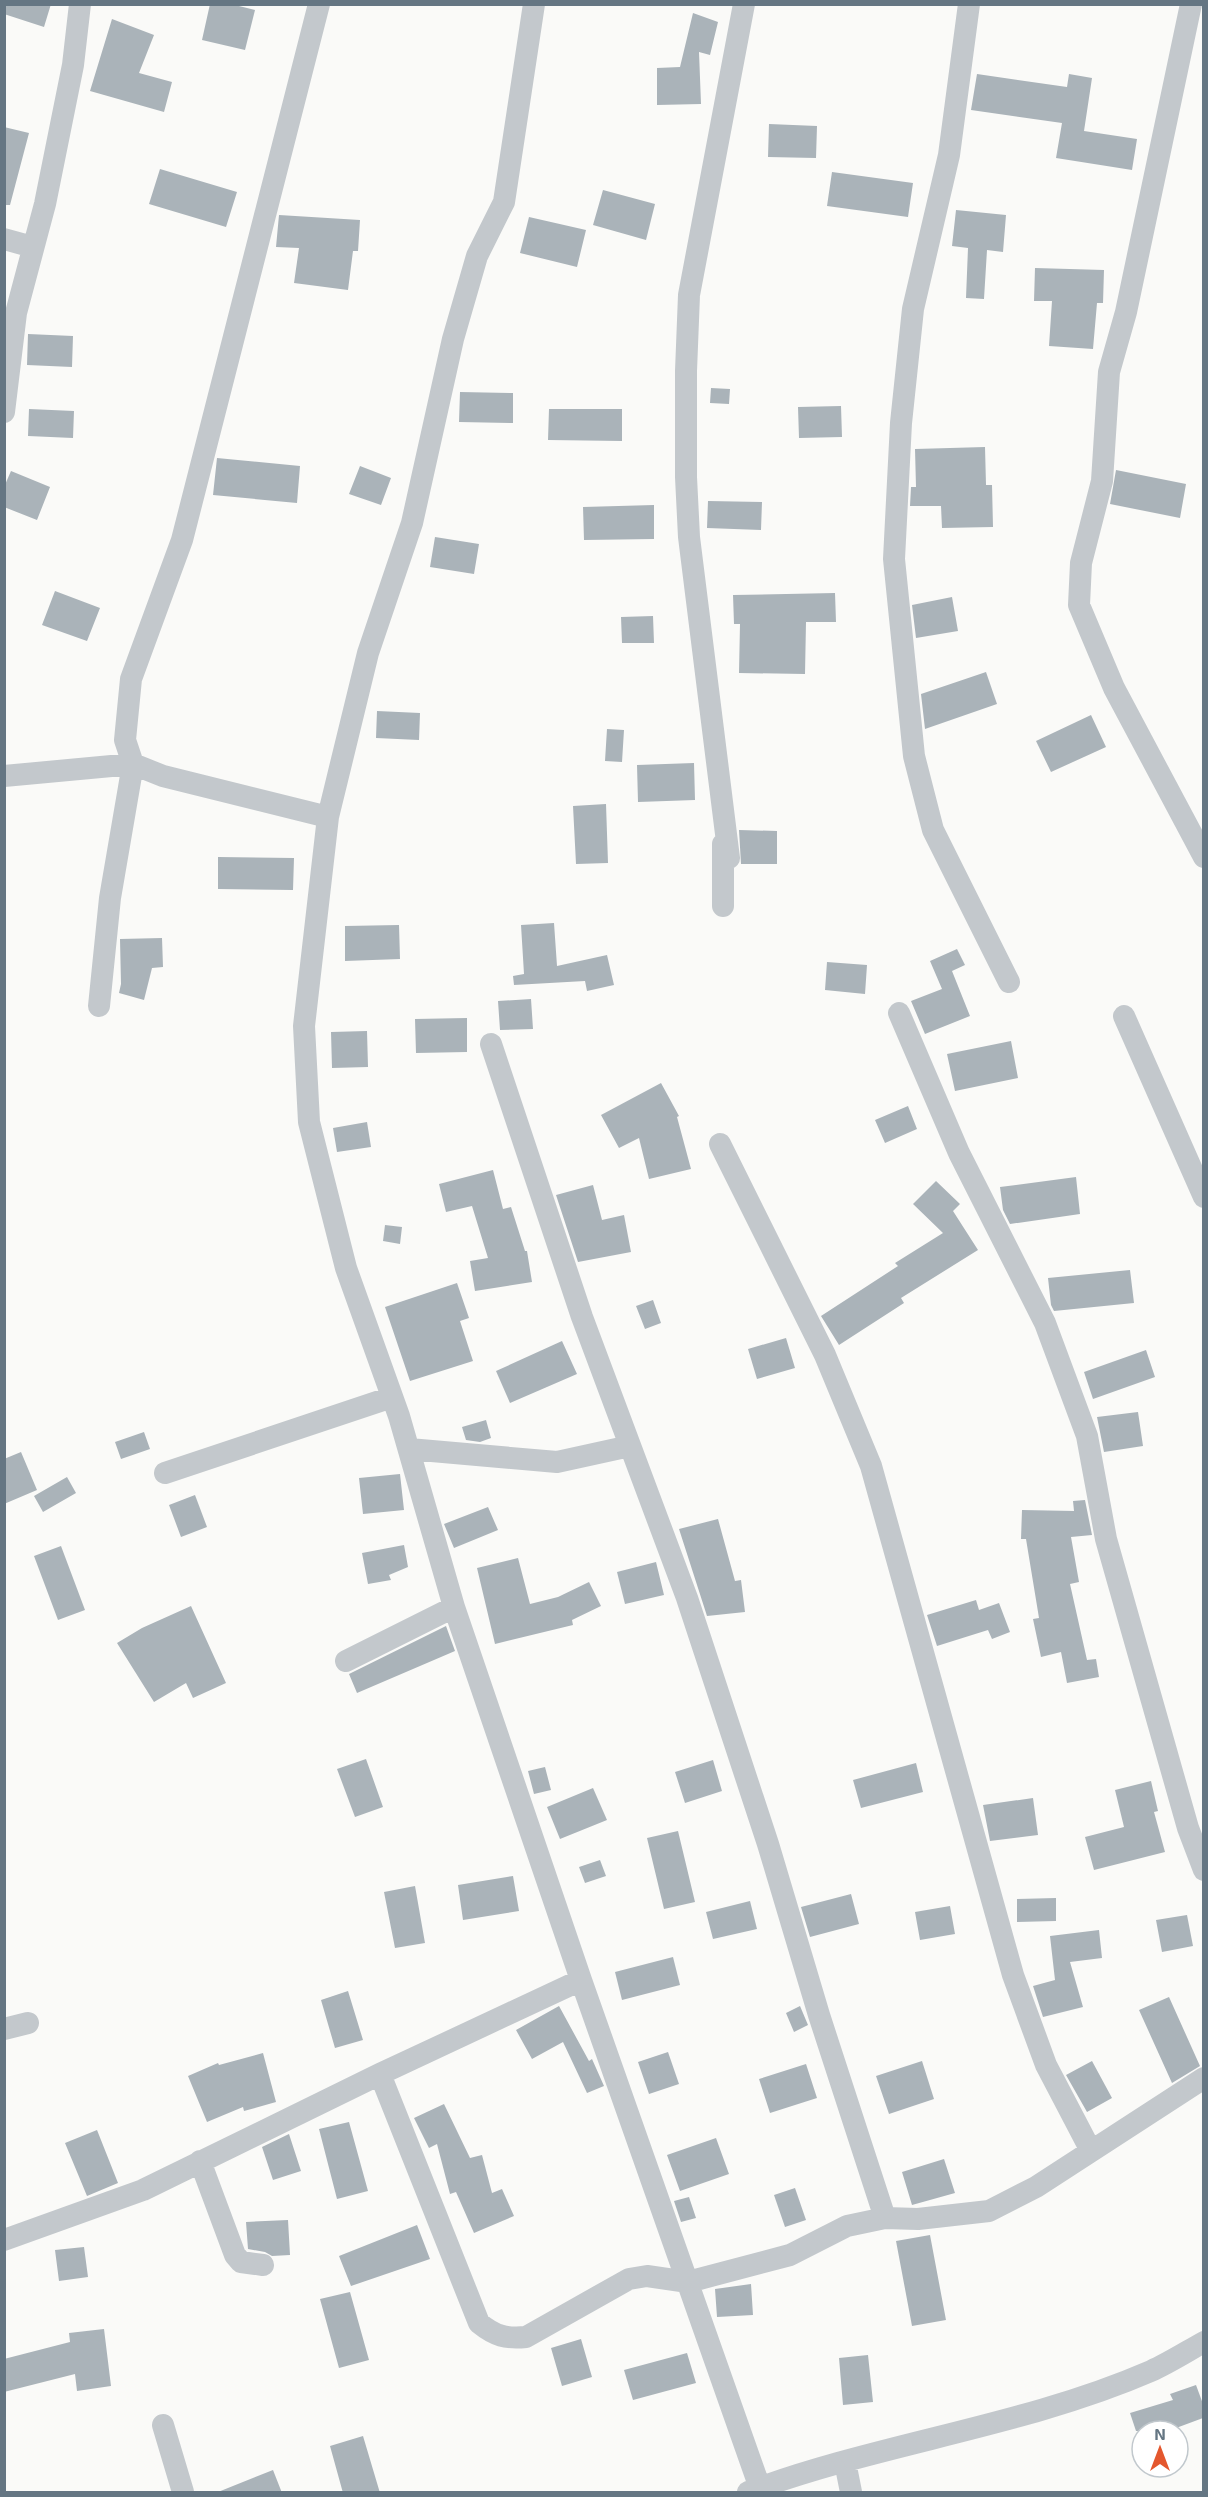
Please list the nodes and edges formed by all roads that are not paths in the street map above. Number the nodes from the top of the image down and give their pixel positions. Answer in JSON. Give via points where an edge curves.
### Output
{"nodes":[{"id":1,"x":80,"y":4,"type":"edge"},
{"id":2,"x":319,"y":4,"type":"edge"},
{"id":3,"x":534,"y":4,"type":"edge"},
{"id":4,"x":744,"y":4,"type":"edge"},
{"id":5,"x":969,"y":4,"type":"edge"},
{"id":6,"x":1191,"y":4,"type":"edge"},
{"id":7,"x":4,"y":239,"type":"edge"},
{"id":8,"x":33,"y":247,"type":"junction"},
{"id":9,"x":4,"y":412,"type":"edge"},
{"id":10,"x":133,"y":764,"type":"junction"},
{"id":11,"x":4,"y":776,"type":"edge"},
{"id":12,"x":723,"y":812,"type":"junction"},
{"id":13,"x":328,"y":817,"type":"junction"},
{"id":14,"x":1203,"y":857,"type":"edge"},
{"id":15,"x":729,"y":858,"type":"dead end"},
{"id":16,"x":723,"y":906,"type":"dead end"},
{"id":17,"x":1008,"y":982,"type":"dead end"},
{"id":18,"x":99,"y":1006,"type":"dead end"},
{"id":19,"x":899,"y":1013,"type":"dead end"},
{"id":20,"x":1124,"y":1016,"type":"dead end"},
{"id":21,"x":491,"y":1044,"type":"dead end"},
{"id":22,"x":720,"y":1144,"type":"dead end"},
{"id":23,"x":1203,"y":1197,"type":"edge"},
{"id":24,"x":392,"y":1397,"type":"junction"},
{"id":25,"x":630,"y":1446,"type":"junction"},
{"id":26,"x":409,"y":1449,"type":"junction"},
{"id":27,"x":165,"y":1473,"type":"dead end"},
{"id":28,"x":454,"y":1607,"type":"junction"},
{"id":29,"x":346,"y":1661,"type":"dead end"},
{"id":30,"x":1203,"y":1870,"type":"edge"},
{"id":31,"x":581,"y":1980,"type":"junction"},
{"id":32,"x":28,"y":2024,"type":"dead end"},
{"id":33,"x":4,"y":2029,"type":"edge"},
{"id":34,"x":380,"y":2074,"type":"junction"},
{"id":35,"x":1203,"y":2078,"type":"edge"},
{"id":36,"x":1091,"y":2151,"type":"junction"},
{"id":37,"x":200,"y":2161,"type":"junction"},
{"id":38,"x":885,"y":2218,"type":"junction"},
{"id":39,"x":4,"y":2240,"type":"edge"},
{"id":40,"x":262,"y":2265,"type":"dead end"},
{"id":41,"x":688,"y":2282,"type":"junction"},
{"id":42,"x":1203,"y":2343,"type":"edge"},
{"id":43,"x":163,"y":2425,"type":"dead end"},
{"id":44,"x":845,"y":2462,"type":"junction"},
{"id":45,"x":754,"y":2490,"type":"edge"},
{"id":46,"x":183,"y":2493,"type":"edge"},
{"id":47,"x":851,"y":2493,"type":"edge"}],
"edges":[{"from":1,"to":8,"type":"street","via":[[73,65]]},
{"from":2,"to":10,"type":"street","via":[[182,540],[131,679],[124,740]]},
{"from":3,"to":13,"type":"street","via":[[504,202],[477,256],[453,339],[412,523],[368,652]]},
{"from":4,"to":12,"type":"street","via":[[689,295],[686,371],[689,537]]},
{"from":5,"to":17,"type":"street","via":[[949,155],[913,309],[894,559],[914,756],[933,830]]},
{"from":6,"to":14,"type":"street","via":[[1126,312],[1109,372],[1102,481],[1081,563],[1079,605],[1114,687]]},
{"from":7,"to":8,"type":"street"},
{"from":8,"to":9,"type":"street","via":[[16,313]]},
{"from":10,"to":11,"type":"street"},
{"from":10,"to":13,"type":"street","via":[[163,776]]},
{"from":10,"to":18,"type":"street","via":[[110,898]]},
{"from":12,"to":15,"type":"street"},
{"from":12,"to":16,"type":"street"},
{"from":13,"to":24,"type":"street","via":[[304,1026],[309,1122],[346,1268]]},
{"from":19,"to":30,"type":"street","via":[[959,1153],[1045,1323],[1087,1436],[1106,1539]]},
{"from":20,"to":23,"type":"street"},
{"from":21,"to":25,"type":"street","via":[[582,1317]]},
{"from":22,"to":36,"type":"street","via":[[825,1355],[871,1466],[1013,1975],[1046,2064]]},
{"from":24,"to":26,"type":"street"},
{"from":24,"to":27,"type":"street"},
{"from":25,"to":26,"type":"street","via":[[557,1462]]},
{"from":25,"to":38,"type":"street","via":[[702,1642]]},
{"from":26,"to":28,"type":"street"},
{"from":28,"to":29,"type":"street"},
{"from":28,"to":31,"type":"street"},
{"from":31,"to":34,"type":"street"},
{"from":31,"to":41,"type":"street"},
{"from":32,"to":33,"type":"street"},
{"from":34,"to":37,"type":"street"},
{"from":34,"to":41,"type":"street","via":[[479,2323],[493,2334],[526,2337],[629,2279],[647,2276]]},
{"from":35,"to":36,"type":"street"},
{"from":36,"to":38,"type":"street","via":[[1036,2187],[989,2211],[918,2219]]},
{"from":37,"to":39,"type":"street","via":[[143,2190]]},
{"from":37,"to":40,"type":"street","via":[[235,2255],[241,2262]]},
{"from":38,"to":41,"type":"street","via":[[847,2226],[790,2255]]},
{"from":41,"to":45,"type":"street"},
{"from":42,"to":44,"type":"street","via":[[1152,2370],[1058,2404]]},
{"from":43,"to":46,"type":"street"},
{"from":44,"to":45,"type":"street"},
{"from":44,"to":47,"type":"street"}]}
